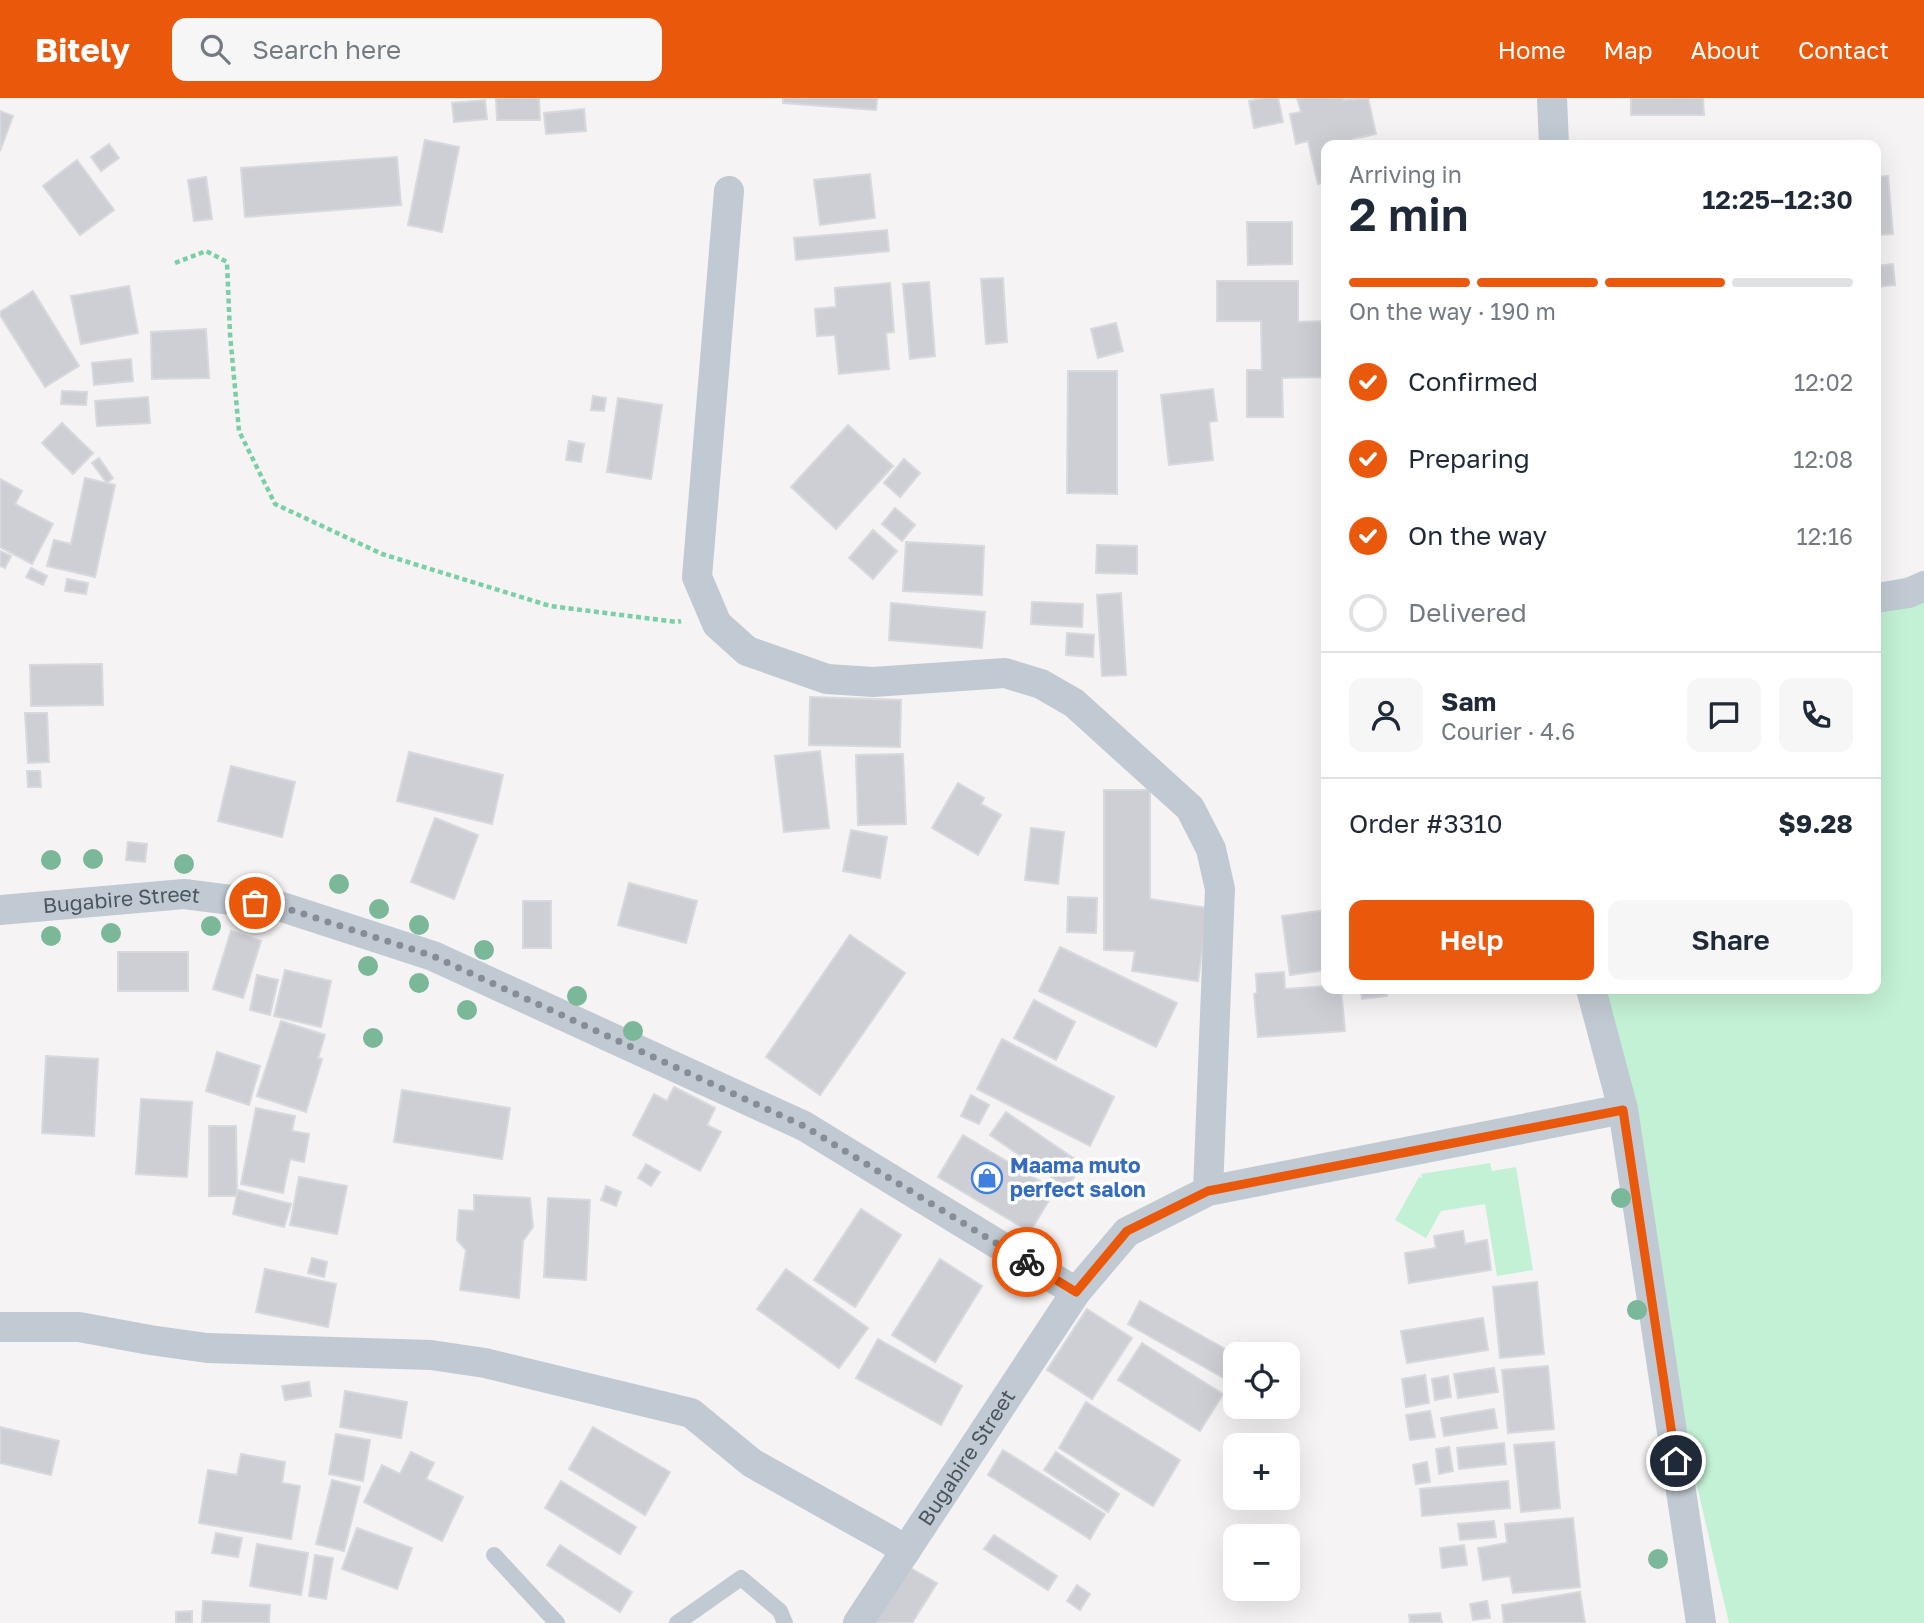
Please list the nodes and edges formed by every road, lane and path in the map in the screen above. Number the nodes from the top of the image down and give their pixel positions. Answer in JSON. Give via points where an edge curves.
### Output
{"nodes":[{"id":1,"x":1552,"y":98,"type":"edge"},
{"id":2,"x":1554,"y":140,"type":"edge"},
{"id":3,"x":729,"y":191,"type":"dead end"},
{"id":4,"x":175,"y":263,"type":"dead end"},
{"id":5,"x":1924,"y":586,"type":"edge"},
{"id":6,"x":1881,"y":596,"type":"edge"},
{"id":7,"x":710,"y":608,"type":"junction"},
{"id":8,"x":0,"y":910,"type":"edge"},
{"id":9,"x":1592,"y":994,"type":"edge"},
{"id":10,"x":1623,"y":1110,"type":"junction"},
{"id":11,"x":1208,"y":1191,"type":"junction"},
{"id":12,"x":1076,"y":1292,"type":"junction"},
{"id":13,"x":0,"y":1327,"type":"edge"},
{"id":14,"x":905,"y":1552,"type":"junction"},
{"id":15,"x":494,"y":1555,"type":"dead end"},
{"id":16,"x":557,"y":1623,"type":"edge"},
{"id":17,"x":677,"y":1623,"type":"edge"},
{"id":18,"x":785,"y":1623,"type":"edge"},
{"id":19,"x":858,"y":1623,"type":"edge"},
{"id":20,"x":1701,"y":1623,"type":"edge"}],
"edges":[{"from":1,"to":2,"type":"street"},
{"from":3,"to":7,"type":"street","via":[[697,577]]},
{"from":4,"to":7,"type":"path","via":[[206,251],[227,262],[239,431],[275,504],[382,554],[551,606],[677,622]]},
{"from":5,"to":6,"type":"street"},
{"from":7,"to":11,"type":"street","via":[[717,624],[747,651],[827,679],[873,682],[1005,673],[1041,684],[1074,704],[1190,808],[1211,849],[1220,889]]},
{"from":8,"to":12,"type":"street","name":"Bugabire Street","via":[[184,894],[279,906],[433,956],[804,1126]]},
{"from":9,"to":10,"type":"street"},
{"from":10,"to":11,"type":"street","name":"Bugabire Street"},
{"from":10,"to":20,"type":"street"},
{"from":11,"to":12,"type":"street","name":"Bugabire Street","via":[[1127,1231]]},
{"from":12,"to":14,"type":"street","name":"Bugabire Street"},
{"from":13,"to":14,"type":"street","via":[[79,1327],[207,1348],[431,1355],[485,1363],[691,1413],[752,1463]]},
{"from":14,"to":19,"type":"street","name":"Bugabire Street"},
{"from":15,"to":16,"type":"lane"},
{"from":17,"to":18,"type":"lane","via":[[741,1578],[780,1611]]}]}
